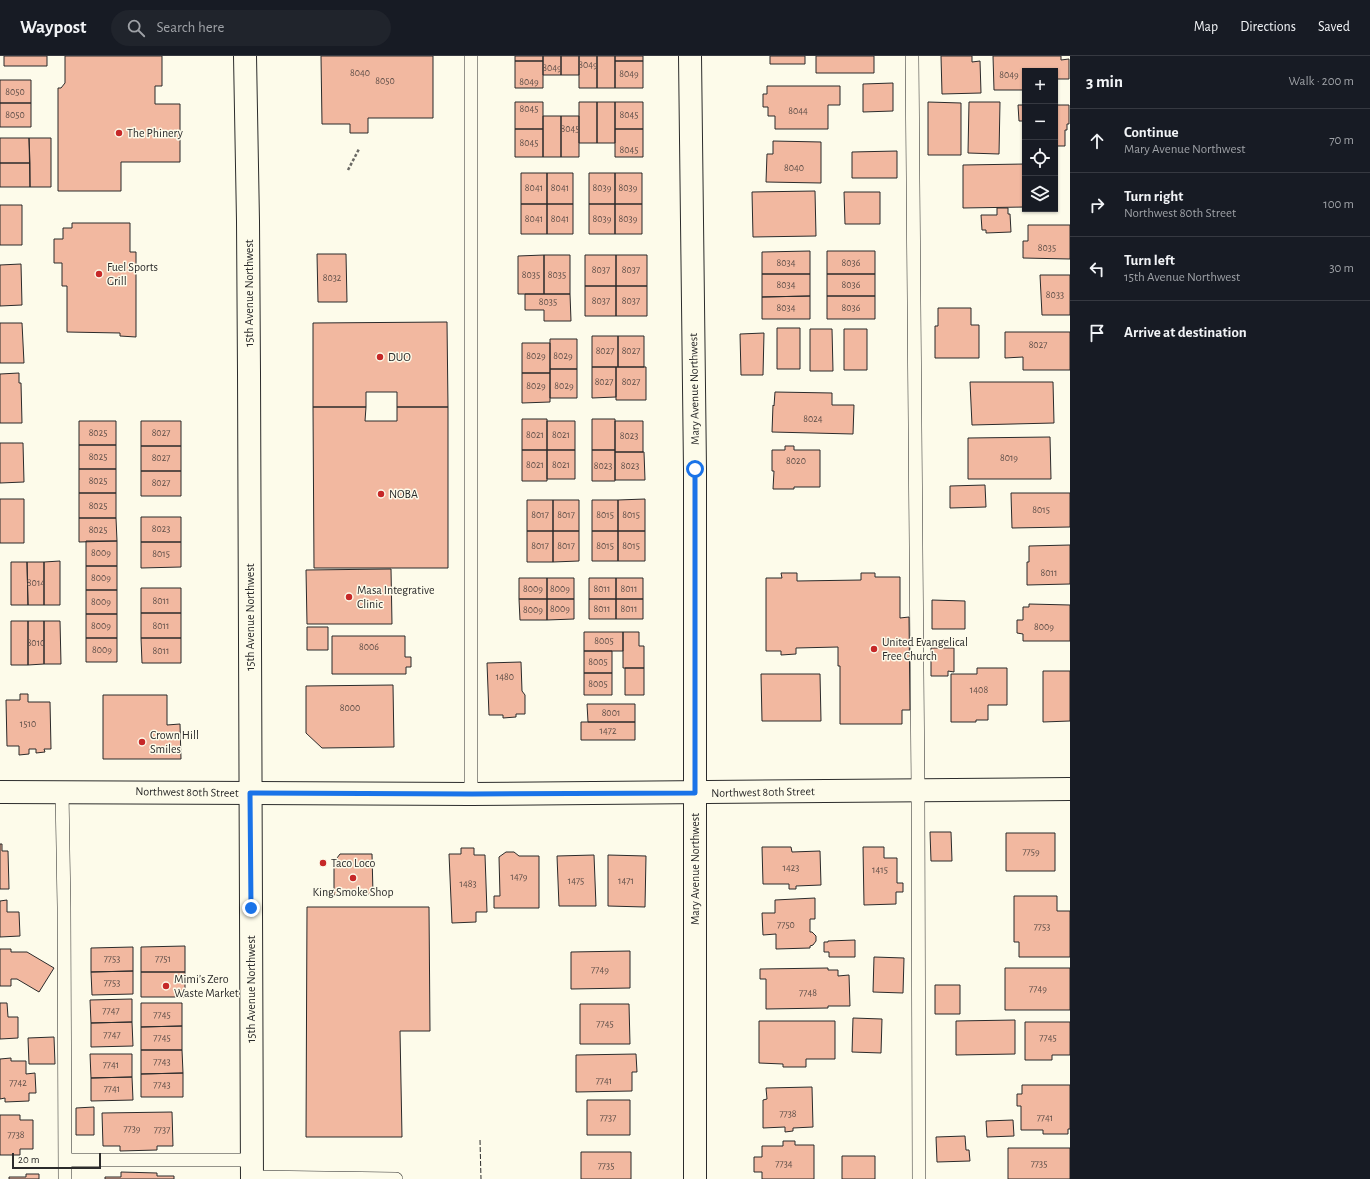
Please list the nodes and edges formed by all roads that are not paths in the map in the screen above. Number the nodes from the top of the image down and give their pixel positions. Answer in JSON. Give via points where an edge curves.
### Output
{"nodes":[{"id":1,"x":245,"y":56,"type":"edge"},
{"id":2,"x":472,"y":56,"type":"edge"},
{"id":3,"x":690,"y":56,"type":"edge"},
{"id":4,"x":912,"y":56,"type":"edge"},
{"id":5,"x":1070,"y":789,"type":"edge"},
{"id":6,"x":62,"y":791,"type":"junction"},
{"id":7,"x":918,"y":791,"type":"junction"},
{"id":8,"x":0,"y":792,"type":"edge"},
{"id":9,"x":250,"y":793,"type":"junction"},
{"id":10,"x":695,"y":793,"type":"junction"},
{"id":11,"x":472,"y":794,"type":"junction"},
{"id":12,"x":65,"y":1160,"type":"junction"},
{"id":13,"x":252,"y":1172,"type":"edge"},
{"id":14,"x":65,"y":1179,"type":"edge"},
{"id":15,"x":396,"y":1179,"type":"edge"},
{"id":16,"x":695,"y":1179,"type":"edge"},
{"id":17,"x":919,"y":1179,"type":"edge"}],
"edges":[{"from":1,"to":9,"type":"street","name":"15th Avenue Northwest"},
{"from":2,"to":11,"type":"lane"},
{"from":3,"to":10,"type":"street","name":"Mary Avenue Northwest","via":[[695,469]]},
{"from":4,"to":7,"type":"lane"},
{"from":5,"to":7,"type":"street","name":"Northwest 80th Street"},
{"from":6,"to":8,"type":"street","name":"Northwest 80th Street"},
{"from":6,"to":9,"type":"street","name":"Northwest 80th Street"},
{"from":6,"to":12,"type":"lane"},
{"from":7,"to":10,"type":"street","name":"Northwest 80th Street"},
{"from":7,"to":17,"type":"lane"},
{"from":9,"to":11,"type":"street","name":"Northwest 80th Street"},
{"from":9,"to":13,"type":"street","name":"15th Avenue Northwest"},
{"from":10,"to":11,"type":"street","name":"Northwest 80th Street"},
{"from":10,"to":16,"type":"street","name":"Mary Avenue Northwest"},
{"from":12,"to":13,"type":"lane"},
{"from":12,"to":14,"type":"lane"},
{"from":13,"to":15,"type":"lane"}]}
